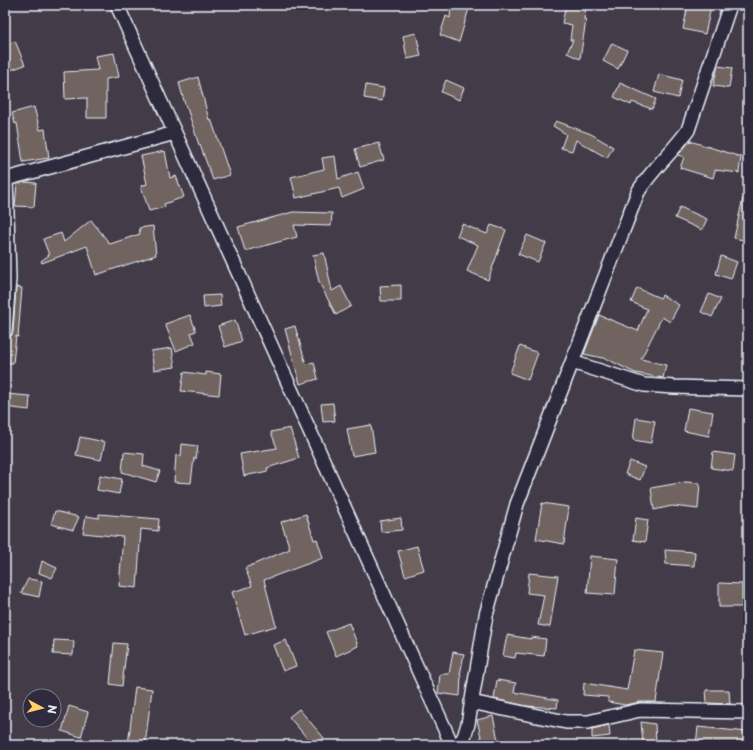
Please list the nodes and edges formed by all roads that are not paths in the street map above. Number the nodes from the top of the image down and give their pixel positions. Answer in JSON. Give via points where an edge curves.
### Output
{"nodes":[{"id":1,"x":117,"y":5,"type":"edge"},
{"id":2,"x":730,"y":5,"type":"edge"},
{"id":3,"x":175,"y":134,"type":"junction"},
{"id":4,"x":6,"y":179,"type":"edge"},
{"id":5,"x":5,"y":331,"type":"edge"},
{"id":6,"x":572,"y":362,"type":"junction"},
{"id":7,"x":748,"y":389,"type":"edge"},
{"id":8,"x":471,"y":702,"type":"junction"},
{"id":9,"x":748,"y":712,"type":"edge"},
{"id":10,"x":452,"y":745,"type":"edge"},
{"id":11,"x":458,"y":745,"type":"edge"}],
"edges":[{"from":1,"to":3,"type":"street"},
{"from":2,"to":6,"type":"street","via":[[688,130],[638,192]]},
{"from":3,"to":4,"type":"street"},
{"from":3,"to":10,"type":"street"},
{"from":4,"to":5,"type":"street","via":[[9,278]]},
{"from":6,"to":7,"type":"street","via":[[644,384]]},
{"from":6,"to":8,"type":"street","via":[[517,504],[486,615]]},
{"from":8,"to":9,"type":"street","via":[[566,722],[588,722],[647,710]]},
{"from":8,"to":11,"type":"street","via":[[468,724]]}]}
